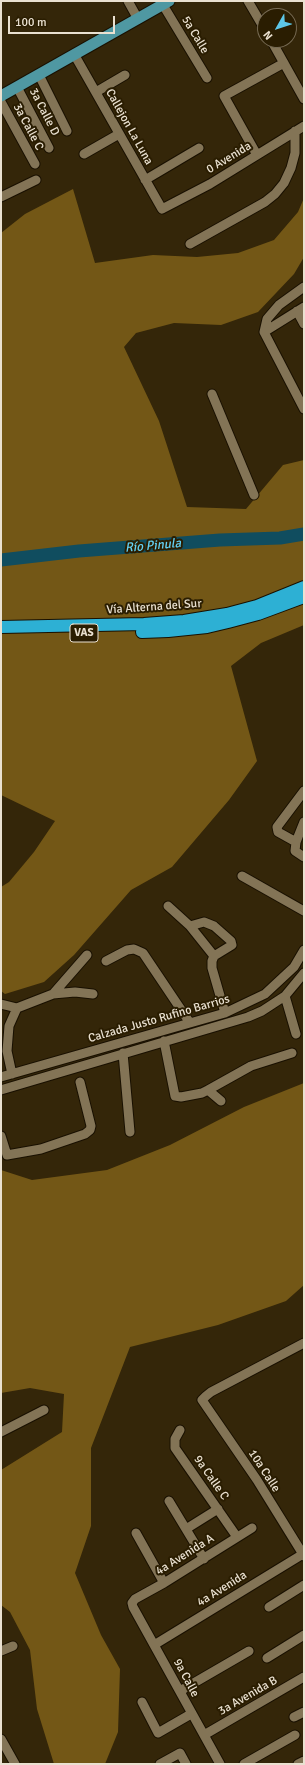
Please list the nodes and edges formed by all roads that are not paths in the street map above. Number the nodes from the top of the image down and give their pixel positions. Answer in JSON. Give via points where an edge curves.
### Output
{"nodes":[{"id":1,"x":128,"y":1,"type":"edge"},
{"id":2,"x":248,"y":1,"type":"edge"},
{"id":3,"x":167,"y":2,"type":"edge"},
{"id":4,"x":257,"y":16,"type":"edge"},
{"id":5,"x":138,"y":19,"type":"junction"},
{"id":6,"x":276,"y":48,"type":"edge"},
{"id":7,"x":74,"y":54,"type":"junction"},
{"id":8,"x":284,"y":63,"type":"junction"},
{"id":9,"x":39,"y":75,"type":"junction"},
{"id":10,"x":125,"y":75,"type":"dead end"},
{"id":11,"x":207,"y":78,"type":"dead end"},
{"id":12,"x":17,"y":87,"type":"junction"},
{"id":13,"x":96,"y":92,"type":"junction"},
{"id":14,"x":1,"y":96,"type":"edge"},
{"id":15,"x":304,"y":99,"type":"edge"},
{"id":16,"x":1,"y":102,"type":"edge"},
{"id":17,"x":304,"y":126,"type":"edge"},
{"id":18,"x":67,"y":131,"type":"dead end"},
{"id":19,"x":295,"y":131,"type":"junction"},
{"id":20,"x":119,"y":134,"type":"junction"},
{"id":21,"x":49,"y":148,"type":"dead end"},
{"id":22,"x":199,"y":148,"type":"dead end"},
{"id":23,"x":84,"y":154,"type":"dead end"},
{"id":24,"x":257,"y":155,"type":"junction"},
{"id":25,"x":35,"y":164,"type":"dead end"},
{"id":26,"x":36,"y":180,"type":"dead end"},
{"id":27,"x":145,"y":180,"type":"junction"},
{"id":28,"x":1,"y":197,"type":"edge"},
{"id":29,"x":166,"y":208,"type":"joint"},
{"id":30,"x":190,"y":244,"type":"dead end"},
{"id":31,"x":304,"y":287,"type":"edge"},
{"id":32,"x":300,"y":309,"type":"edge"},
{"id":33,"x":304,"y":324,"type":"edge"},
{"id":34,"x":264,"y":332,"type":"junction"},
{"id":35,"x":212,"y":394,"type":"dead end"},
{"id":36,"x":304,"y":409,"type":"edge"},
{"id":37,"x":254,"y":495,"type":"dead end"},
{"id":38,"x":304,"y":587,"type":"edge"},
{"id":39,"x":304,"y":597,"type":"edge"},
{"id":40,"x":185,"y":625,"type":"junction"},
{"id":41,"x":167,"y":627,"type":"junction"},
{"id":42,"x":1,"y":628,"type":"edge"},
{"id":43,"x":1,"y":635,"type":"edge"},
{"id":44,"x":304,"y":791,"type":"edge"},
{"id":45,"x":304,"y":822,"type":"edge"},
{"id":46,"x":296,"y":842,"type":"junction"},
{"id":47,"x":304,"y":857,"type":"edge"},
{"id":48,"x":242,"y":876,"type":"dead end"},
{"id":49,"x":168,"y":906,"type":"dead end"},
{"id":50,"x":304,"y":911,"type":"edge"},
{"id":51,"x":190,"y":926,"type":"junction"},
{"id":52,"x":304,"y":950,"type":"edge"},
{"id":53,"x":87,"y":955,"type":"dead end"},
{"id":54,"x":214,"y":956,"type":"junction"},
{"id":55,"x":106,"y":961,"type":"dead end"},
{"id":56,"x":304,"y":973,"type":"edge"},
{"id":57,"x":53,"y":994,"type":"junction"},
{"id":58,"x":93,"y":994,"type":"dead end"},
{"id":59,"x":285,"y":996,"type":"junction"},
{"id":60,"x":1,"y":1004,"type":"edge"},
{"id":61,"x":17,"y":1008,"type":"junction"},
{"id":62,"x":225,"y":1013,"type":"junction"},
{"id":63,"x":211,"y":1017,"type":"junction"},
{"id":64,"x":190,"y":1023,"type":"junction"},
{"id":65,"x":214,"y":1027,"type":"junction"},
{"id":66,"x":296,"y":1034,"type":"dead end"},
{"id":67,"x":164,"y":1041,"type":"junction"},
{"id":68,"x":123,"y":1053,"type":"junction"},
{"id":69,"x":292,"y":1053,"type":"dead end"},
{"id":70,"x":12,"y":1074,"type":"junction"},
{"id":71,"x":1,"y":1077,"type":"edge"},
{"id":72,"x":80,"y":1082,"type":"dead end"},
{"id":73,"x":1,"y":1090,"type":"edge"},
{"id":74,"x":208,"y":1090,"type":"junction"},
{"id":75,"x":221,"y":1101,"type":"dead end"},
{"id":76,"x":130,"y":1132,"type":"dead end"},
{"id":77,"x":1,"y":1136,"type":"edge"},
{"id":78,"x":304,"y":1343,"type":"edge"},
{"id":79,"x":44,"y":1410,"type":"dead end"},
{"id":80,"x":180,"y":1430,"type":"dead end"},
{"id":81,"x":1,"y":1432,"type":"edge"},
{"id":82,"x":169,"y":1501,"type":"dead end"},
{"id":83,"x":218,"y":1509,"type":"junction"},
{"id":84,"x":252,"y":1528,"type":"dead end"},
{"id":85,"x":186,"y":1529,"type":"junction"},
{"id":86,"x":136,"y":1533,"type":"dead end"},
{"id":87,"x":238,"y":1537,"type":"junction"},
{"id":88,"x":300,"y":1540,"type":"edge"},
{"id":89,"x":303,"y":1555,"type":"edge"},
{"id":90,"x":204,"y":1559,"type":"junction"},
{"id":91,"x":164,"y":1583,"type":"junction"},
{"id":92,"x":304,"y":1585,"type":"edge"},
{"id":93,"x":132,"y":1603,"type":"joint"},
{"id":94,"x":269,"y":1608,"type":"dead end"},
{"id":95,"x":304,"y":1635,"type":"edge"},
{"id":96,"x":154,"y":1645,"type":"junction"},
{"id":97,"x":13,"y":1646,"type":"dead end"},
{"id":98,"x":1,"y":1651,"type":"edge"},
{"id":99,"x":249,"y":1651,"type":"dead end"},
{"id":100,"x":267,"y":1658,"type":"dead end"},
{"id":101,"x":304,"y":1677,"type":"edge"},
{"id":102,"x":180,"y":1691,"type":"junction"},
{"id":103,"x":142,"y":1702,"type":"dead end"},
{"id":104,"x":304,"y":1712,"type":"edge"},
{"id":105,"x":191,"y":1714,"type":"junction"},
{"id":106,"x":294,"y":1717,"type":"dead end"},
{"id":107,"x":204,"y":1735,"type":"junction"},
{"id":108,"x":295,"y":1735,"type":"dead end"},
{"id":109,"x":1,"y":1739,"type":"edge"},
{"id":110,"x":304,"y":1761,"type":"edge"},
{"id":111,"x":15,"y":1764,"type":"edge"},
{"id":112,"x":160,"y":1764,"type":"edge"},
{"id":113,"x":186,"y":1764,"type":"edge"},
{"id":114,"x":220,"y":1764,"type":"edge"},
{"id":115,"x":244,"y":1764,"type":"edge"},
{"id":116,"x":298,"y":1764,"type":"edge"}],
"edges":[{"from":1,"to":5,"type":"street"},
{"from":2,"to":4,"type":"street"},
{"from":3,"to":5,"type":"main road"},
{"from":3,"to":11,"type":"street","name":"5a Calle"},
{"from":5,"to":7,"type":"main road"},
{"from":6,"to":8,"type":"street"},
{"from":7,"to":9,"type":"main road"},
{"from":7,"to":13,"type":"street","name":"Callejon La Luna"},
{"from":8,"to":15,"type":"street"},
{"from":8,"to":24,"type":"street","via":[[224,96]]},
{"from":9,"to":12,"type":"main road"},
{"from":9,"to":18,"type":"street"},
{"from":10,"to":13,"type":"street"},
{"from":12,"to":14,"type":"main road"},
{"from":12,"to":21,"type":"street","name":"3a Calle D"},
{"from":13,"to":20,"type":"street","name":"Callejon La Luna"},
{"from":16,"to":25,"type":"street","name":"3a Calle C"},
{"from":17,"to":19,"type":"street","name":"0 Avenida"},
{"from":19,"to":24,"type":"street","name":"0 Avenida"},
{"from":19,"to":30,"type":"street","via":[[295,153],[291,168],[275,194]]},
{"from":20,"to":23,"type":"street"},
{"from":20,"to":27,"type":"street","name":"Callejon La Luna"},
{"from":22,"to":27,"type":"street"},
{"from":24,"to":29,"type":"street","name":"0 Avenida"},
{"from":26,"to":28,"type":"street"},
{"from":27,"to":29,"type":"street","name":"Callejon La Luna","via":[[160,207]]},
{"from":31,"to":34,"type":"street","via":[[279,305],[267,320]]},
{"from":32,"to":33,"type":"street"},
{"from":32,"to":34,"type":"street"},
{"from":34,"to":36,"type":"street"},
{"from":35,"to":37,"type":"street"},
{"from":38,"to":40,"type":"highway","name":"Vía Alterna del Sur","number":"VAS","via":[[257,606]]},
{"from":39,"to":40,"type":"highway","name":"Vía Alterna del Sur","number":"VAS","via":[[258,614],[214,625]]},
{"from":40,"to":41,"type":"highway","name":"Vía Alterna del Sur","number":"VAS"},
{"from":41,"to":42,"type":"highway","name":"Vía Alterna del Sur","number":"VAS"},
{"from":41,"to":43,"type":"highway","name":"Vía Alterna del Sur","number":"VAS"},
{"from":44,"to":46,"type":"street","via":[[276,827],[278,832]]},
{"from":45,"to":46,"type":"street"},
{"from":46,"to":47,"type":"street","via":[[295,851]]},
{"from":48,"to":50,"type":"street"},
{"from":49,"to":51,"type":"street"},
{"from":51,"to":54,"type":"street"},
{"from":51,"to":54,"type":"street","via":[[204,922],[214,926],[231,941],[232,944]]},
{"from":52,"to":62,"type":"street","name":"Calzada Justo Rufino Barrios","via":[[294,968],[265,994]]},
{"from":53,"to":57,"type":"street"},
{"from":54,"to":62,"type":"street","via":[[212,968]]},
{"from":55,"to":64,"type":"street","via":[[127,950],[134,949],[143,953]]},
{"from":56,"to":59,"type":"street","name":"Calzada Justo Rufino Barrios"},
{"from":57,"to":58,"type":"street"},
{"from":57,"to":61,"type":"street"},
{"from":59,"to":65,"type":"street","name":"Calzada Justo Rufino Barrios","via":[[262,1011]]},
{"from":59,"to":66,"type":"street"},
{"from":60,"to":61,"type":"street"},
{"from":61,"to":70,"type":"street","via":[[9,1026],[8,1051]]},
{"from":62,"to":63,"type":"street","name":"Calzada Justo Rufino Barrios"},
{"from":63,"to":64,"type":"street","name":"Calzada Justo Rufino Barrios"},
{"from":63,"to":65,"type":"street"},
{"from":64,"to":70,"type":"street","name":"Calzada Justo Rufino Barrios"},
{"from":65,"to":67,"type":"street","name":"Calzada Justo Rufino Barrios"},
{"from":67,"to":68,"type":"street","name":"Calzada Justo Rufino Barrios"},
{"from":67,"to":74,"type":"street","via":[[175,1096],[181,1097]]},
{"from":68,"to":73,"type":"street","name":"Calzada Justo Rufino Barrios"},
{"from":68,"to":76,"type":"street"},
{"from":69,"to":74,"type":"street","via":[[251,1066]]},
{"from":70,"to":71,"type":"street","name":"Calzada Justo Rufino Barrios"},
{"from":72,"to":77,"type":"street","via":[[91,1126],[85,1134],[41,1149],[7,1155]]},
{"from":74,"to":75,"type":"street"},
{"from":78,"to":88,"type":"street","name":"10a Calle","via":[[211,1392],[202,1400]]},
{"from":79,"to":81,"type":"street"},
{"from":80,"to":83,"type":"street","name":"9a Calle C","via":[[175,1439],[175,1448]]},
{"from":82,"to":85,"type":"street"},
{"from":83,"to":85,"type":"street"},
{"from":83,"to":87,"type":"street","name":"9a Calle C"},
{"from":84,"to":87,"type":"street","name":"4a Avenida A"},
{"from":85,"to":90,"type":"street"},
{"from":86,"to":91,"type":"street"},
{"from":87,"to":90,"type":"street","name":"4a Avenida A"},
{"from":88,"to":89,"type":"street","name":"10a Calle"},
{"from":89,"to":96,"type":"street","name":"4a Avenida"},
{"from":90,"to":91,"type":"street","name":"4a Avenida A"},
{"from":91,"to":93,"type":"street","name":"4a Avenida A"},
{"from":92,"to":94,"type":"street"},
{"from":93,"to":96,"type":"street","name":"9a Calle"},
{"from":95,"to":100,"type":"street"},
{"from":96,"to":102,"type":"street","name":"9a Calle"},
{"from":97,"to":98,"type":"street"},
{"from":99,"to":102,"type":"street"},
{"from":101,"to":107,"type":"street","name":"3a Avenida B"},
{"from":102,"to":105,"type":"street","name":"9a Calle"},
{"from":103,"to":105,"type":"street","via":[[158,1733]]},
{"from":104,"to":106,"type":"street"},
{"from":105,"to":107,"type":"street","name":"9a Calle"},
{"from":107,"to":114,"type":"street","name":"9a Calle"},
{"from":108,"to":115,"type":"street"},
{"from":109,"to":111,"type":"street"},
{"from":110,"to":116,"type":"street"},
{"from":112,"to":113,"type":"street","via":[[180,1753]]}]}
